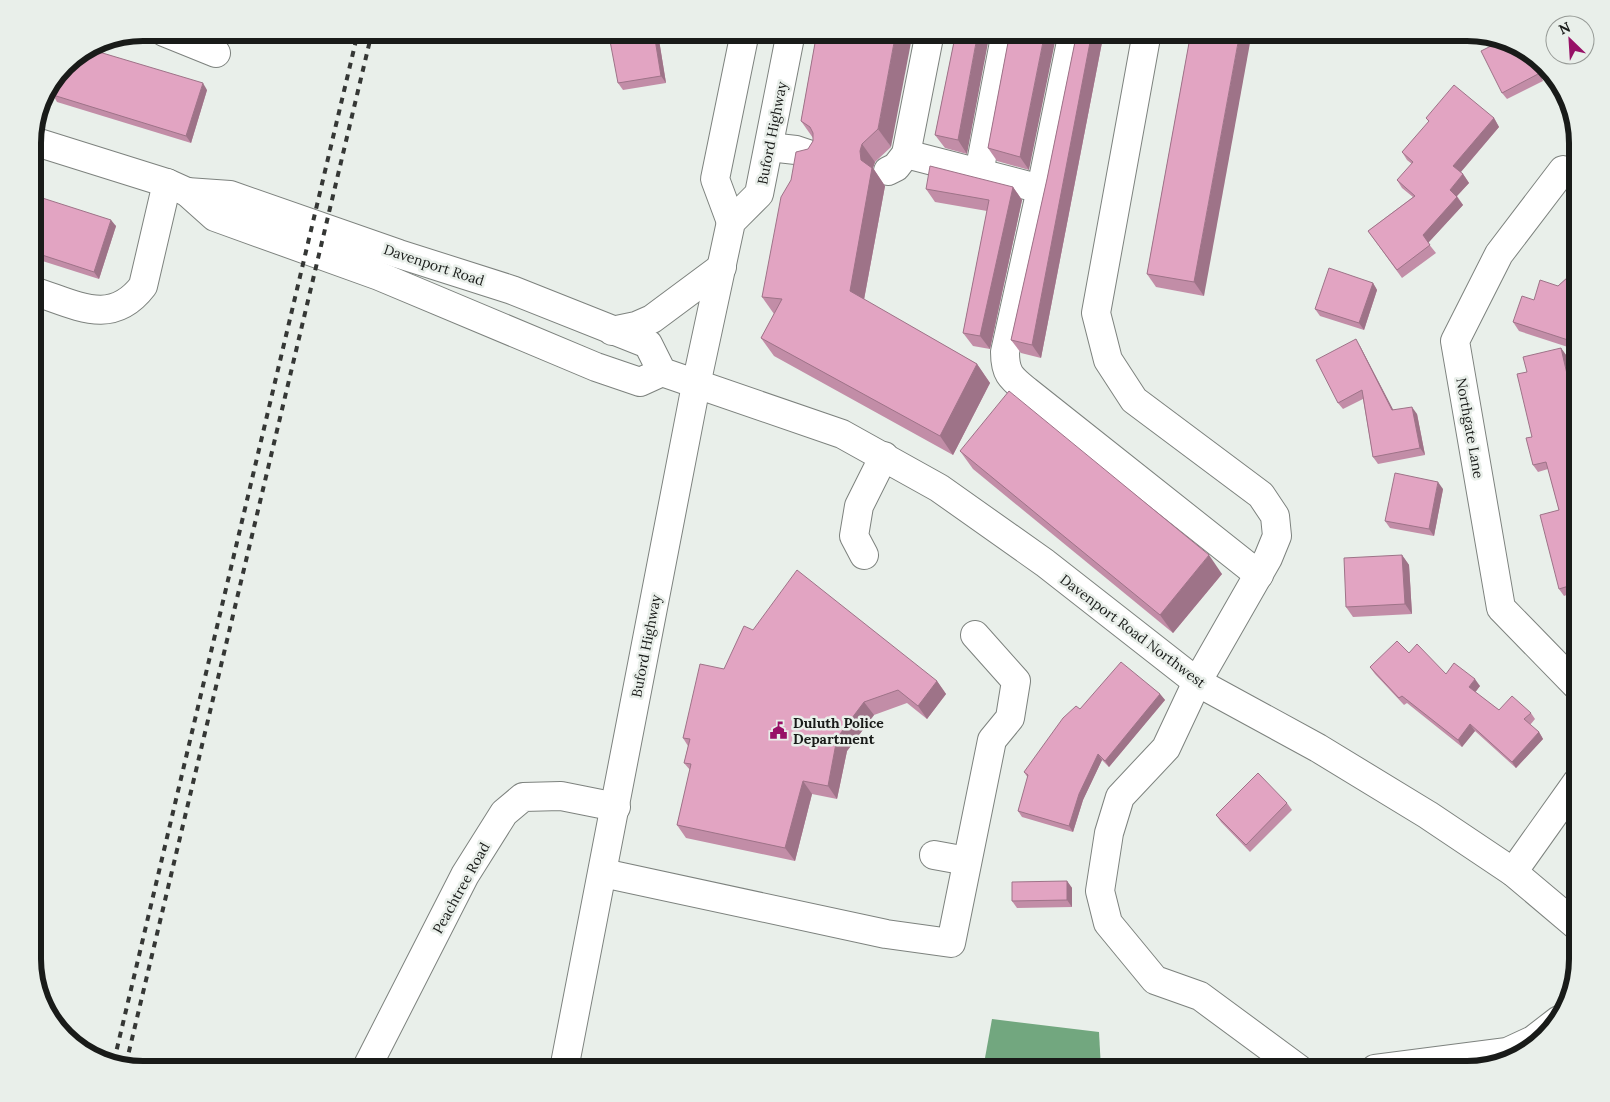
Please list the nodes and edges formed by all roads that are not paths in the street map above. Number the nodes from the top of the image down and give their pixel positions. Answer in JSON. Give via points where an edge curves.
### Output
{"nodes":[{"id":1,"x":186,"y":41,"type":"edge"},
{"id":2,"x":743,"y":41,"type":"edge"},
{"id":3,"x":789,"y":41,"type":"edge"},
{"id":4,"x":928,"y":41,"type":"edge"},
{"id":5,"x":1004,"y":41,"type":"edge"},
{"id":6,"x":1071,"y":41,"type":"edge"},
{"id":7,"x":1145,"y":41,"type":"edge"},
{"id":8,"x":216,"y":53,"type":"dead end"},
{"id":9,"x":41,"y":144,"type":"edge"},
{"id":10,"x":769,"y":147,"type":"junction"},
{"id":11,"x":812,"y":155,"type":"edge"},
{"id":12,"x":1563,"y":170,"type":"dead end"},
{"id":13,"x":978,"y":173,"type":"junction"},
{"id":14,"x":177,"y":187,"type":"junction"},
{"id":15,"x":1041,"y":189,"type":"junction"},
{"id":16,"x":732,"y":222,"type":"junction"},
{"id":17,"x":722,"y":267,"type":"junction"},
{"id":18,"x":41,"y":294,"type":"edge"},
{"id":19,"x":612,"y":331,"type":"junction"},
{"id":20,"x":662,"y":372,"type":"junction"},
{"id":21,"x":696,"y":385,"type":"junction"},
{"id":22,"x":884,"y":456,"type":"junction"},
{"id":23,"x":864,"y":555,"type":"dead end"},
{"id":24,"x":1259,"y":575,"type":"junction"},
{"id":25,"x":974,"y":635,"type":"dead end"},
{"id":26,"x":1569,"y":677,"type":"edge"},
{"id":27,"x":1197,"y":682,"type":"junction"},
{"id":28,"x":1569,"y":794,"type":"edge"},
{"id":29,"x":616,"y":806,"type":"junction"},
{"id":30,"x":934,"y":855,"type":"dead end"},
{"id":31,"x":967,"y":861,"type":"junction"},
{"id":32,"x":1513,"y":872,"type":"junction"},
{"id":33,"x":603,"y":873,"type":"junction"},
{"id":34,"x":1569,"y":919,"type":"edge"},
{"id":35,"x":1516,"y":1048,"type":"edge"},
{"id":36,"x":371,"y":1061,"type":"edge"},
{"id":37,"x":566,"y":1061,"type":"edge"},
{"id":38,"x":1287,"y":1061,"type":"edge"},
{"id":39,"x":1441,"y":1061,"type":"edge"}],
"edges":[{"from":1,"to":8,"type":"street"},
{"from":2,"to":16,"type":"street","via":[[715,179]]},
{"from":3,"to":10,"type":"street","name":"Buford Highway"},
{"from":4,"to":13,"type":"street","via":[[897,162]]},
{"from":5,"to":13,"type":"street"},
{"from":6,"to":15,"type":"street"},
{"from":7,"to":24,"type":"street","via":[[1096,312],[1108,360],[1134,400],[1261,495],[1274,516],[1277,536]]},
{"from":9,"to":14,"type":"street","name":"Davenport Road"},
{"from":10,"to":11,"type":"street"},
{"from":10,"to":16,"type":"street","name":"Buford Highway","via":[[759,194]]},
{"from":12,"to":26,"type":"street","name":"Northgate Lane","via":[[1499,254],[1455,341],[1501,608]]},
{"from":13,"to":15,"type":"street"},
{"from":14,"to":18,"type":"street","via":[[144,286],[134,299],[116,309],[97,311]]},
{"from":14,"to":19,"type":"street","name":"Davenport Road","via":[[230,196],[512,290]]},
{"from":14,"to":20,"type":"street","name":"Davenport Road","via":[[215,217],[379,276],[596,367],[640,382]]},
{"from":15,"to":24,"type":"street","via":[[1005,352],[1005,367],[1012,379]]},
{"from":16,"to":17,"type":"street","name":"Buford Highway"},
{"from":17,"to":19,"type":"street","via":[[652,319]]},
{"from":17,"to":21,"type":"street","name":"Buford Highway"},
{"from":19,"to":20,"type":"street","name":"Davenport Road","via":[[648,344]]},
{"from":20,"to":21,"type":"street"},
{"from":21,"to":22,"type":"street","name":"Davenport Road Northwest","via":[[842,434]]},
{"from":21,"to":29,"type":"street","name":"Buford Highway"},
{"from":22,"to":23,"type":"street","via":[[859,506],[854,536]]},
{"from":22,"to":27,"type":"street","name":"Davenport Road Northwest","via":[[939,488],[1045,564]]},
{"from":24,"to":27,"type":"street"},
{"from":25,"to":31,"type":"street","via":[[1016,681],[1010,718],[992,740]]},
{"from":27,"to":32,"type":"street","name":"Davenport Road Northwest","via":[[1318,748]]},
{"from":27,"to":38,"type":"street","via":[[1166,748],[1120,797],[1109,833],[1100,891],[1108,923],[1155,980],[1200,996]]},
{"from":28,"to":32,"type":"street"},
{"from":29,"to":33,"type":"street","name":"Buford Highway"},
{"from":29,"to":36,"type":"street","name":"Peachtree Road","via":[[561,796],[523,796],[504,813],[465,875]]},
{"from":30,"to":31,"type":"street"},
{"from":31,"to":33,"type":"street","via":[[951,943],[940,950],[872,941],[719,909]]},
{"from":32,"to":34,"type":"street","name":"Davenport Road Northwest"},
{"from":33,"to":37,"type":"street","name":"Buford Highway"},
{"from":35,"to":39,"type":"street"}]}
